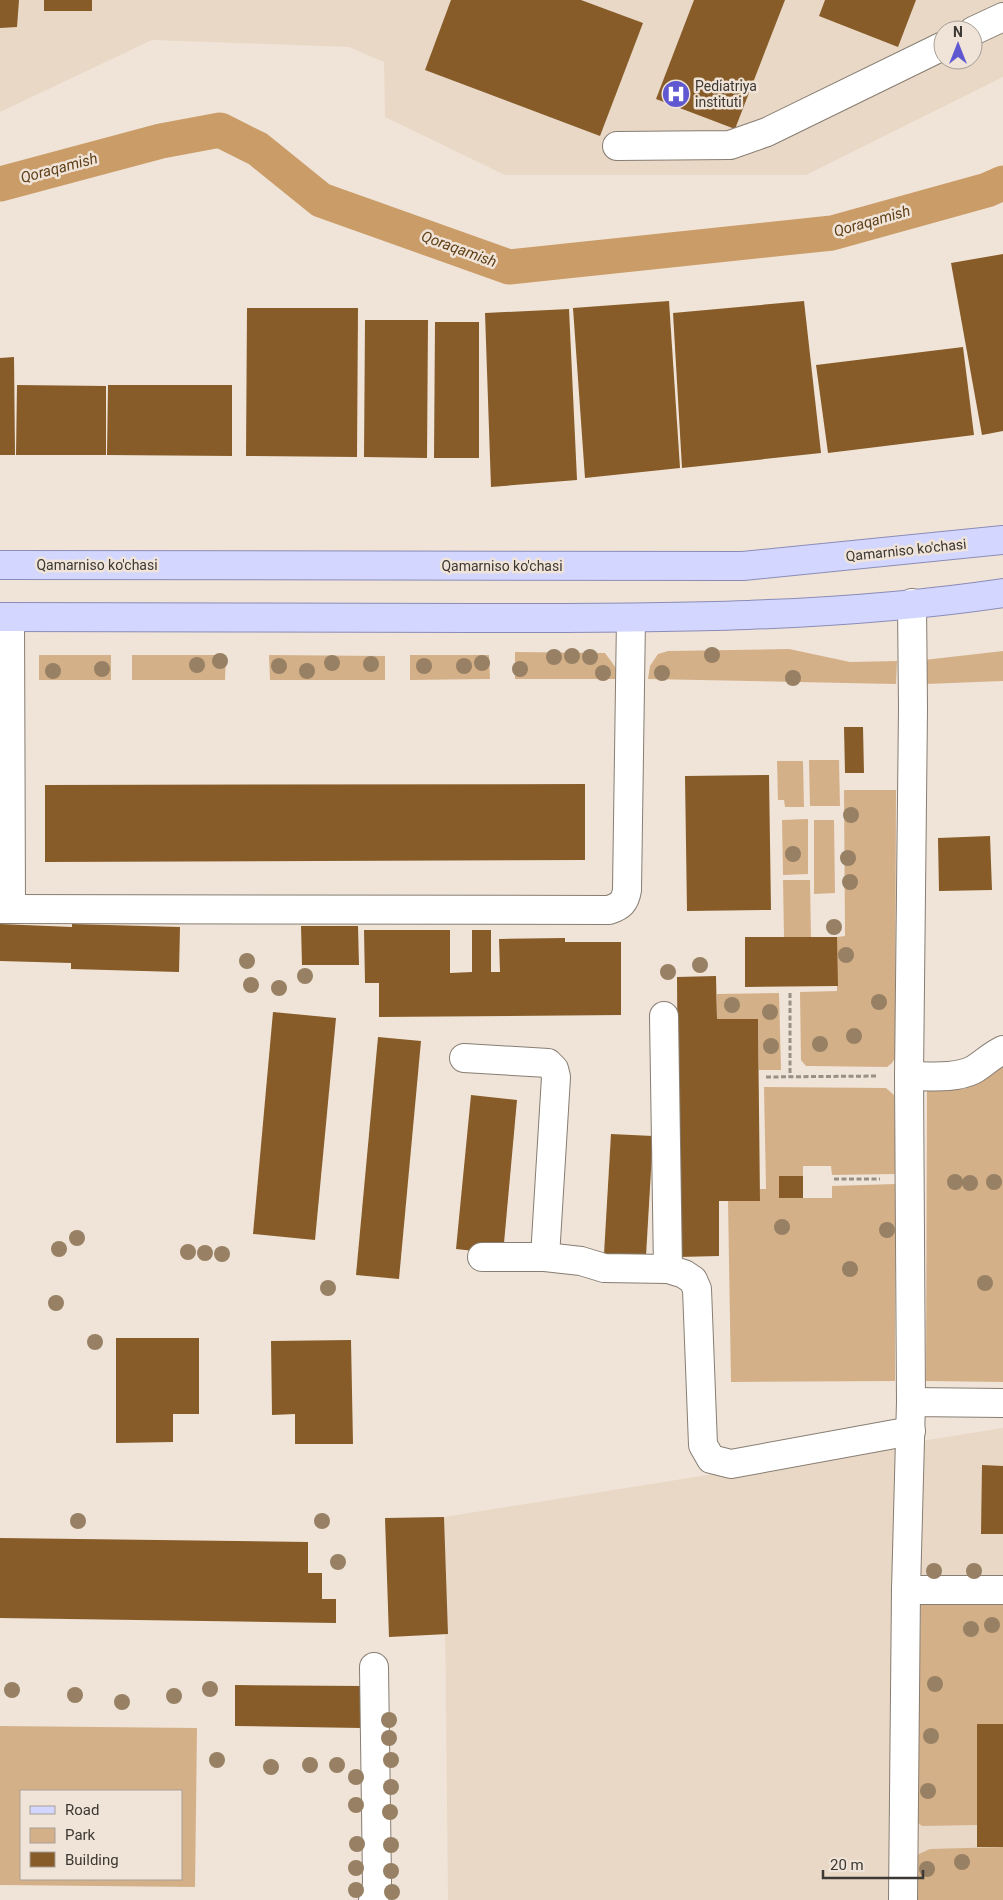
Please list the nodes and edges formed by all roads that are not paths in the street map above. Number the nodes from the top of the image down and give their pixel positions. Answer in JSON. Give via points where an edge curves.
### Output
{"nodes":[{"id":1,"x":1003,"y":17,"type":"edge"},
{"id":2,"x":983,"y":26,"type":"edge"},
{"id":3,"x":933,"y":51,"type":"edge"},
{"id":4,"x":617,"y":146,"type":"dead end"},
{"id":5,"x":1003,"y":540,"type":"edge"},
{"id":6,"x":0,"y":565,"type":"edge"},
{"id":7,"x":1003,"y":593,"type":"edge"},
{"id":8,"x":912,"y":603,"type":"junction"},
{"id":9,"x":5,"y":617,"type":"edge"},
{"id":10,"x":631,"y":618,"type":"junction"},
{"id":11,"x":5,"y":909,"type":"edge"},
{"id":12,"x":664,"y":1016,"type":"dead end"},
{"id":13,"x":1003,"y":1050,"type":"edge"},
{"id":14,"x":464,"y":1058,"type":"dead end"},
{"id":15,"x":909,"y":1076,"type":"junction"},
{"id":16,"x":482,"y":1258,"type":"dead end"},
{"id":17,"x":545,"y":1258,"type":"junction"},
{"id":18,"x":668,"y":1269,"type":"junction"},
{"id":19,"x":911,"y":1402,"type":"junction"},
{"id":20,"x":1003,"y":1403,"type":"edge"},
{"id":21,"x":910,"y":1432,"type":"junction"},
{"id":22,"x":906,"y":1590,"type":"junction"},
{"id":23,"x":1003,"y":1590,"type":"edge"},
{"id":24,"x":374,"y":1667,"type":"dead end"},
{"id":25,"x":373,"y":1900,"type":"edge"},
{"id":26,"x":903,"y":1900,"type":"edge"}],
"edges":[{"from":1,"to":2,"type":"lane"},
{"from":3,"to":4,"type":"lane","via":[[767,132],[730,145]]},
{"from":5,"to":6,"type":"main road","name":"Qamarniso ko'chasi","via":[[743,566]]},
{"from":7,"to":8,"type":"main road"},
{"from":8,"to":10,"type":"main road","via":[[764,614]]},
{"from":8,"to":15,"type":"lane"},
{"from":9,"to":10,"type":"main road"},
{"from":9,"to":11,"type":"lane"},
{"from":10,"to":11,"type":"lane","via":[[626,890],[625,900],[619,907],[609,910]]},
{"from":12,"to":18,"type":"lane"},
{"from":13,"to":15,"type":"lane","via":[[973,1070],[959,1075]]},
{"from":14,"to":17,"type":"lane","via":[[548,1064],[554,1069]]},
{"from":15,"to":19,"type":"lane"},
{"from":16,"to":17,"type":"lane"},
{"from":17,"to":18,"type":"lane","via":[[581,1261],[604,1268]]},
{"from":18,"to":21,"type":"lane","via":[[684,1274],[697,1289],[703,1445],[711,1459],[731,1464]]},
{"from":19,"to":20,"type":"lane"},
{"from":19,"to":21,"type":"lane"},
{"from":21,"to":22,"type":"lane"},
{"from":22,"to":23,"type":"lane"},
{"from":22,"to":26,"type":"lane"},
{"from":24,"to":25,"type":"lane","via":[[377,1882]]}]}
